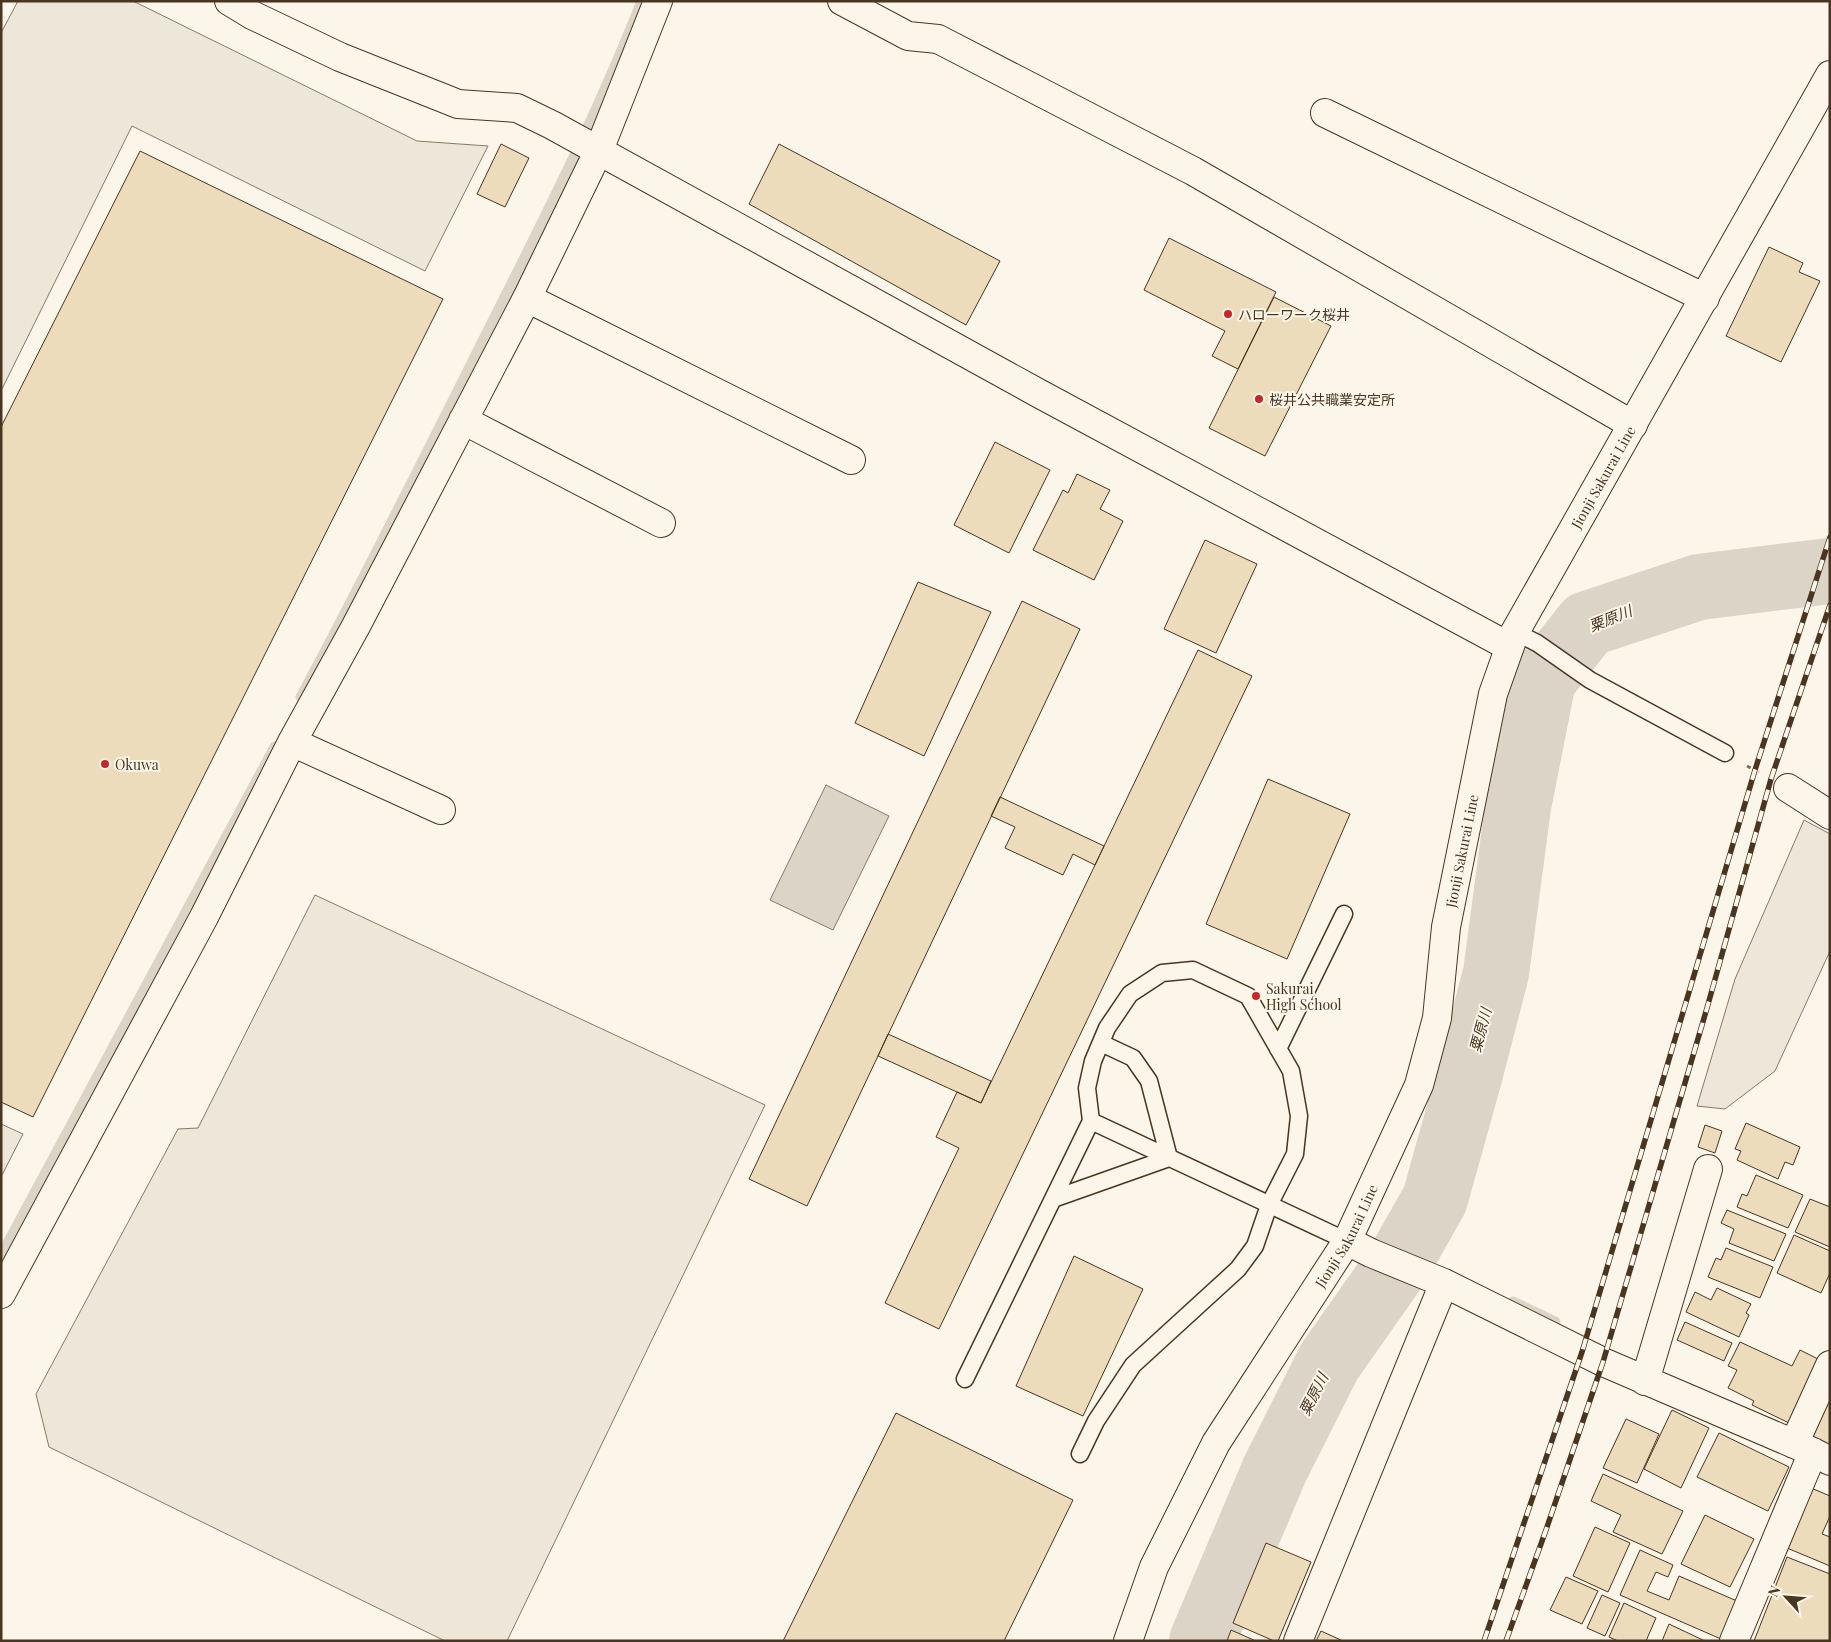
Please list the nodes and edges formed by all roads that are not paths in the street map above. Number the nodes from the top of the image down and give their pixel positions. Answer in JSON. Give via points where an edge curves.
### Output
{"nodes":[{"id":1,"x":229,"y":1,"type":"edge"},
{"id":2,"x":658,"y":1,"type":"edge"},
{"id":3,"x":842,"y":1,"type":"edge"},
{"id":4,"x":1830,"y":74,"type":"edge"},
{"id":5,"x":1325,"y":114,"type":"dead end"},
{"id":6,"x":599,"y":150,"type":"junction"},
{"id":7,"x":527,"y":298,"type":"junction"},
{"id":8,"x":1705,"y":298,"type":"junction"},
{"id":9,"x":463,"y":420,"type":"junction"},
{"id":10,"x":1633,"y":425,"type":"junction"},
{"id":11,"x":851,"y":460,"type":"dead end"},
{"id":12,"x":661,"y":523,"type":"dead end"},
{"id":13,"x":1520,"y":640,"type":"junction"},
{"id":14,"x":292,"y":742,"type":"junction"},
{"id":15,"x":1725,"y":753,"type":"road end"},
{"id":16,"x":1788,"y":788,"type":"road end"},
{"id":17,"x":441,"y":810,"type":"dead end"},
{"id":18,"x":1830,"y":815,"type":"edge"},
{"id":19,"x":1344,"y":914,"type":"dead end"},
{"id":20,"x":1101,"y":1042,"type":"junction"},
{"id":21,"x":1278,"y":1049,"type":"junction"},
{"id":22,"x":1091,"y":1121,"type":"junction"},
{"id":23,"x":1169,"y":1158,"type":"junction"},
{"id":24,"x":1708,"y":1169,"type":"dead end"},
{"id":25,"x":1053,"y":1199,"type":"junction"},
{"id":26,"x":1269,"y":1205,"type":"junction"},
{"id":27,"x":1347,"y":1241,"type":"junction"},
{"id":28,"x":1432,"y":1278,"type":"junction"},
{"id":29,"x":1,"y":1294,"type":"edge"},
{"id":30,"x":1830,"y":1365,"type":"edge"},
{"id":31,"x":965,"y":1379,"type":"dead end"},
{"id":32,"x":1645,"y":1381,"type":"junction"},
{"id":33,"x":1812,"y":1452,"type":"edge"},
{"id":34,"x":1080,"y":1454,"type":"dead end"},
{"id":35,"x":1128,"y":1641,"type":"edge"},
{"id":36,"x":1298,"y":1641,"type":"edge"},
{"id":37,"x":1734,"y":1641,"type":"edge"}],
"edges":[{"from":1,"to":6,"type":"street","via":[[340,57],[458,104],[517,108]]},
{"from":2,"to":6,"type":"street"},
{"from":3,"to":10,"type":"street","via":[[908,36],[938,39],[1193,172]]},
{"from":4,"to":8,"type":"street","name":"Jionji Sakurai Line"},
{"from":5,"to":8,"type":"street"},
{"from":6,"to":7,"type":"street"},
{"from":6,"to":13,"type":"street","via":[[1040,394]]},
{"from":7,"to":9,"type":"street"},
{"from":7,"to":11,"type":"street"},
{"from":8,"to":10,"type":"street","name":"Jionji Sakurai Line"},
{"from":9,"to":12,"type":"street"},
{"from":9,"to":14,"type":"street"},
{"from":10,"to":13,"type":"street","name":"Jionji Sakurai Line"},
{"from":13,"to":15,"type":"lane"},
{"from":13,"to":27,"type":"street","name":"Jionji Sakurai Line","via":[[1493,694],[1446,927],[1437,1018],[1420,1084]]},
{"from":14,"to":17,"type":"street"},
{"from":14,"to":29,"type":"street","via":[[204,917]]},
{"from":16,"to":18,"type":"street"},
{"from":19,"to":21,"type":"lane"},
{"from":20,"to":21,"type":"lane","via":[[1130,994],[1162,973],[1193,970],[1248,996]]},
{"from":20,"to":22,"type":"lane","via":[[1092,1061],[1087,1088]]},
{"from":20,"to":23,"type":"lane","via":[[1133,1058],[1149,1081]]},
{"from":21,"to":26,"type":"lane","via":[[1291,1071],[1300,1116],[1295,1154]]},
{"from":22,"to":23,"type":"lane"},
{"from":22,"to":25,"type":"lane"},
{"from":23,"to":25,"type":"lane"},
{"from":23,"to":26,"type":"lane"},
{"from":24,"to":32,"type":"street"},
{"from":25,"to":31,"type":"lane"},
{"from":26,"to":27,"type":"lane"},
{"from":26,"to":34,"type":"lane","via":[[1255,1246],[1238,1269],[1133,1365],[1096,1421]]},
{"from":27,"to":28,"type":"street"},
{"from":27,"to":35,"type":"street","name":"Jionji Sakurai Line","via":[[1216,1442],[1154,1567]]},
{"from":28,"to":32,"type":"street"},
{"from":28,"to":36,"type":"street"},
{"from":30,"to":33,"type":"street"},
{"from":32,"to":33,"type":"street"},
{"from":33,"to":37,"type":"street"}]}
